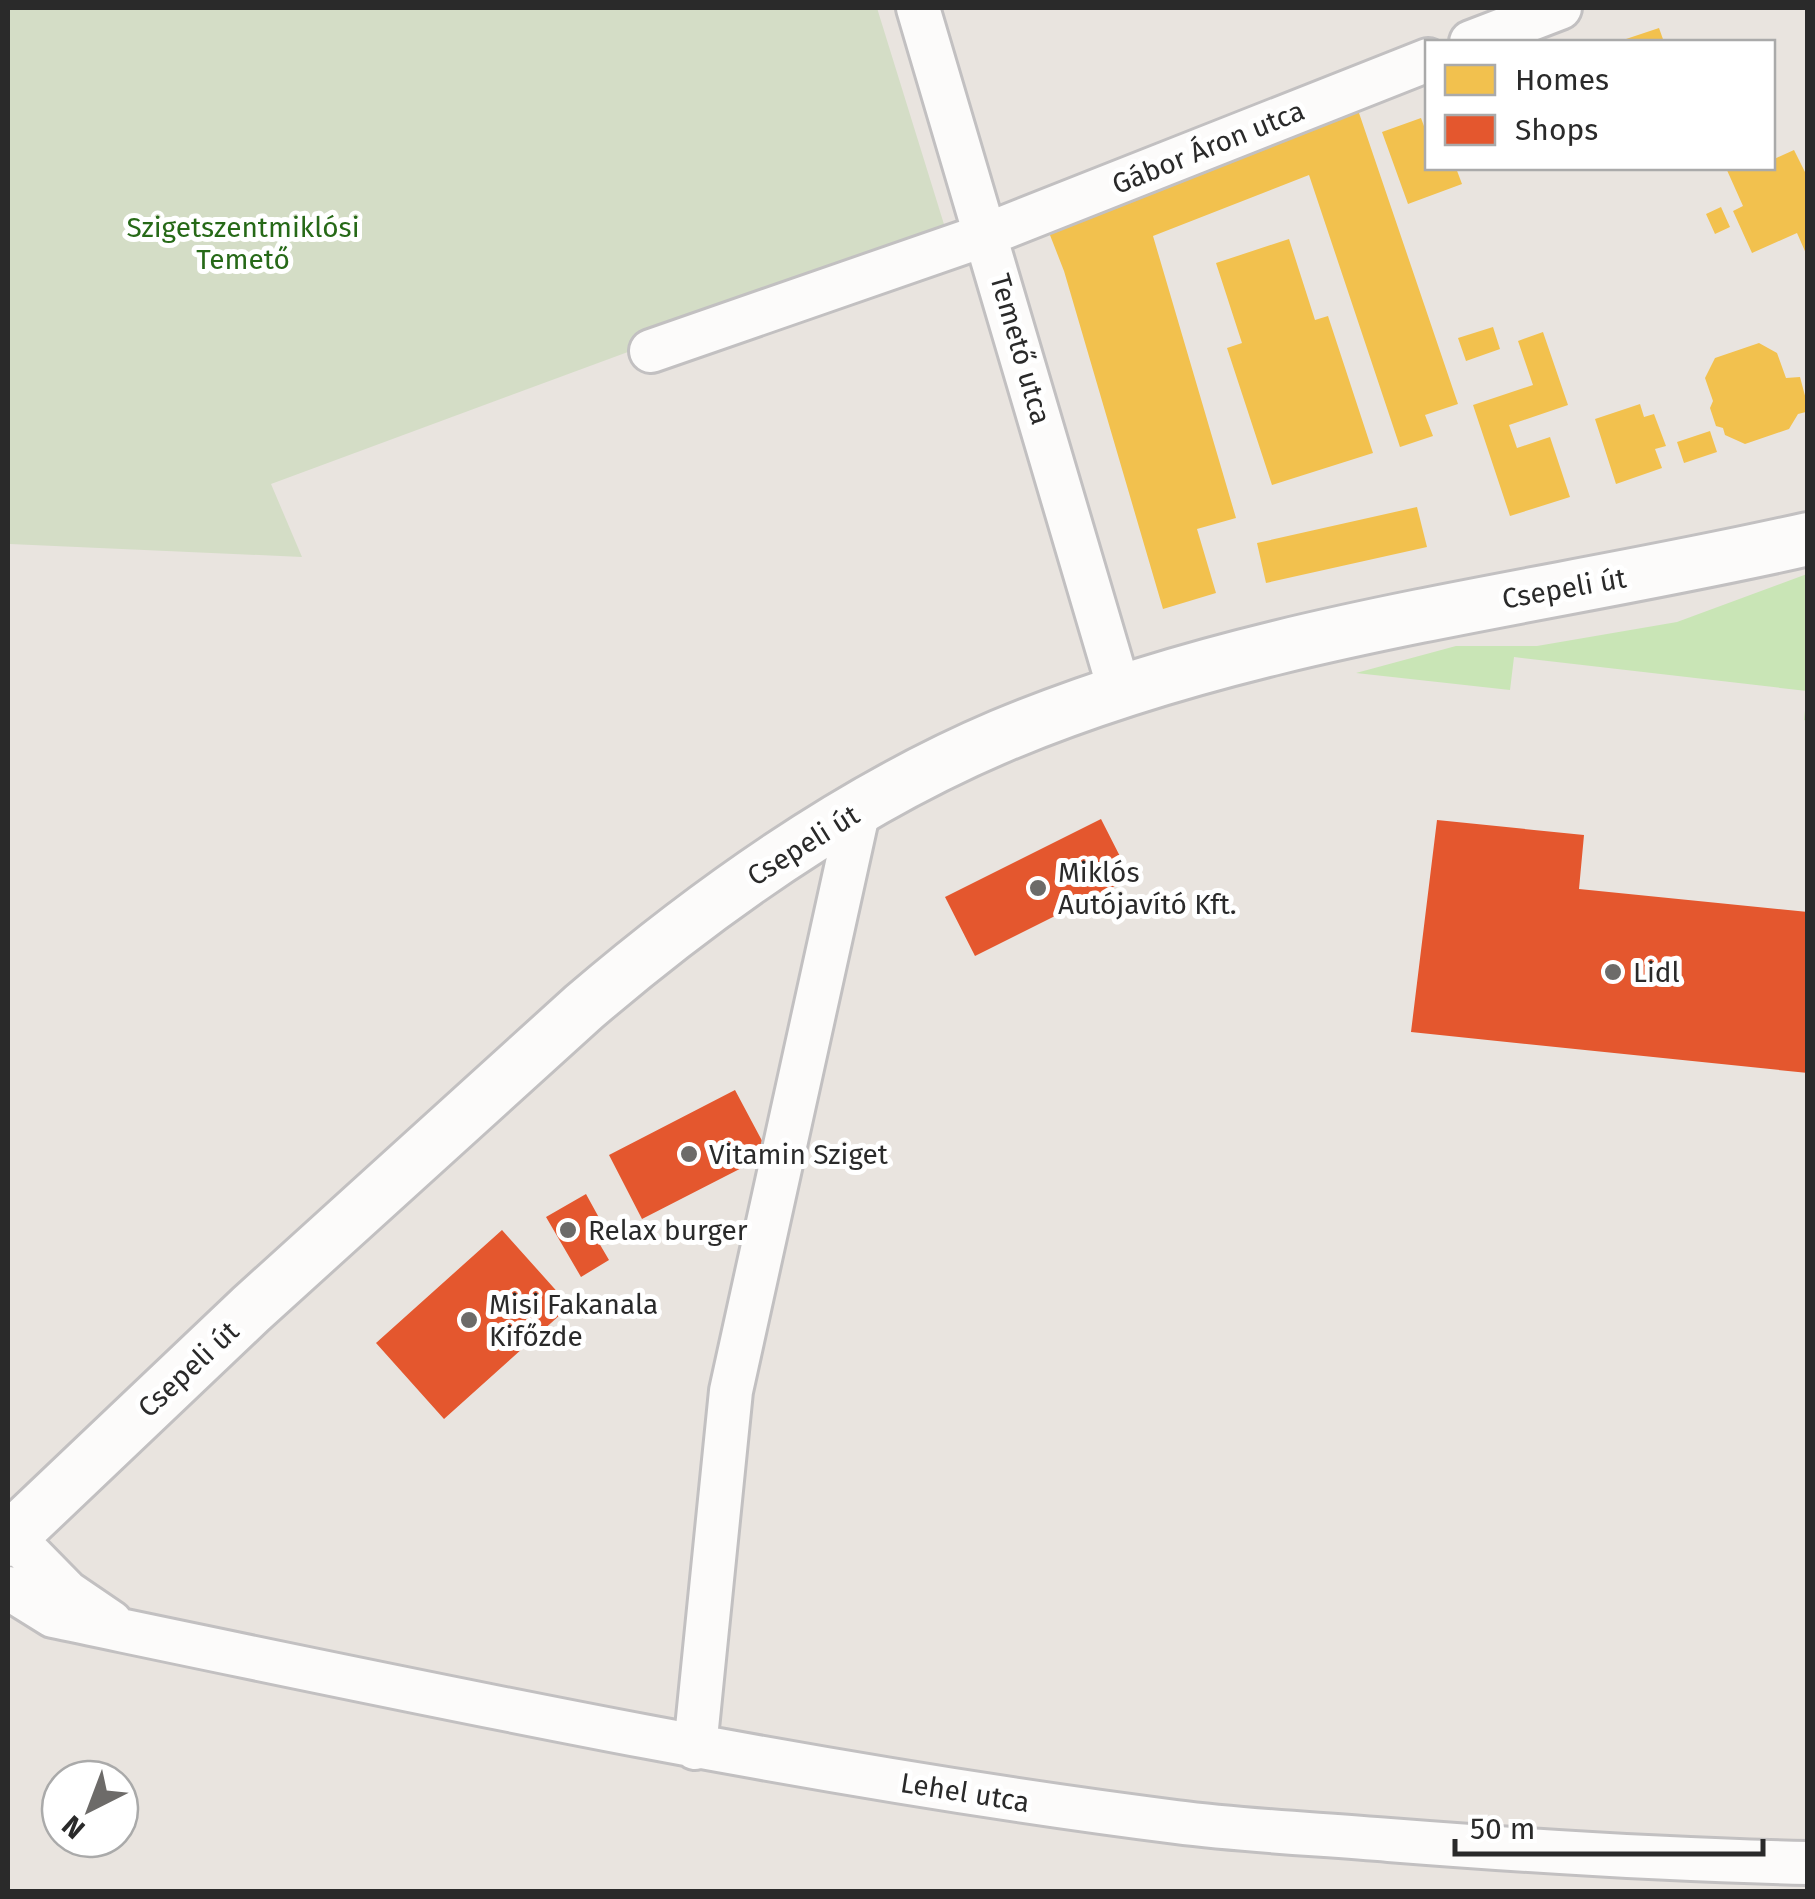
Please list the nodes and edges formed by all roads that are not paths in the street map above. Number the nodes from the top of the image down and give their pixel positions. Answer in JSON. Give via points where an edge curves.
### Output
{"nodes":[{"id":1,"x":918,"y":8,"type":"edge"},
{"id":2,"x":1560,"y":8,"type":"edge"},
{"id":3,"x":1476,"y":40,"type":"edge"},
{"id":4,"x":1425,"y":61,"type":"edge"},
{"id":5,"x":988,"y":234,"type":"junction"},
{"id":6,"x":651,"y":351,"type":"dead end"},
{"id":7,"x":1808,"y":539,"type":"edge"},
{"id":8,"x":1120,"y":692,"type":"junction"},
{"id":9,"x":859,"y":809,"type":"junction"},
{"id":10,"x":10,"y":1538,"type":"edge"},
{"id":11,"x":8,"y":1588,"type":"edge"},
{"id":12,"x":134,"y":1633,"type":"junction"},
{"id":13,"x":694,"y":1748,"type":"junction"},
{"id":14,"x":1808,"y":1864,"type":"edge"}],
"edges":[{"from":1,"to":5,"type":"street","name":"Temető utca"},
{"from":2,"to":3,"type":"street"},
{"from":4,"to":5,"type":"street","name":"Gábor Áron utca"},
{"from":5,"to":6,"type":"street","name":"Gábor Áron utca"},
{"from":5,"to":8,"type":"street","name":"Temető utca"},
{"from":7,"to":8,"type":"street","name":"Csepeli út","via":[[1368,624]]},
{"from":8,"to":9,"type":"street","name":"Csepeli út","via":[[998,738]]},
{"from":9,"to":10,"type":"street","name":"Csepeli út","via":[[762,868],[584,1008]]},
{"from":9,"to":13,"type":"street","via":[[731,1391]]},
{"from":10,"to":12,"type":"street","name":"Lehel utca","via":[[67,1592]]},
{"from":11,"to":12,"type":"street","name":"Lehel utca","via":[[53,1616]]},
{"from":12,"to":13,"type":"street","name":"Lehel utca"},
{"from":13,"to":14,"type":"street","name":"Lehel utca","via":[[1181,1823],[1652,1860]]}]}
